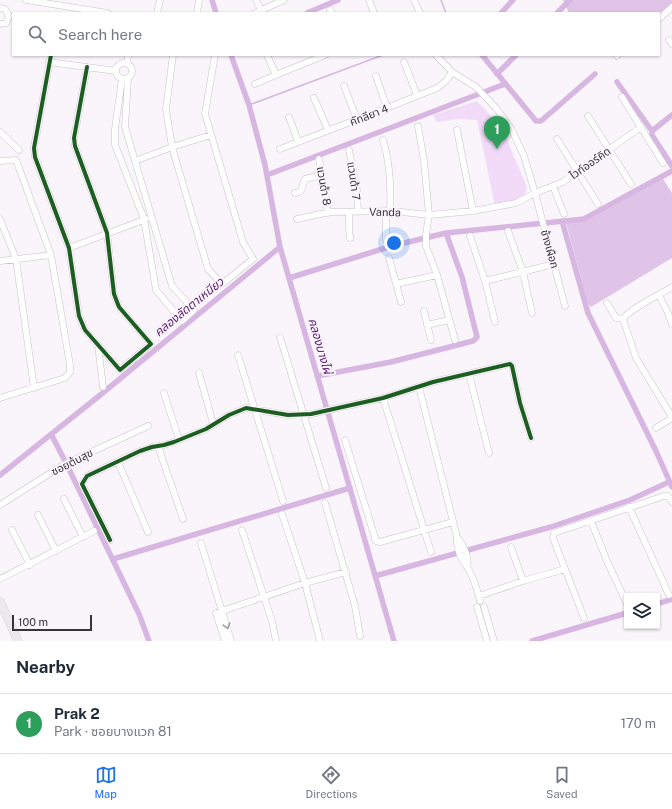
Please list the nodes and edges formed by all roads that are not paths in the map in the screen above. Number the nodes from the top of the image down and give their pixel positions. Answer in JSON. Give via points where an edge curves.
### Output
{"nodes":[{"id":1,"x":26,"y":0,"type":"edge"},
{"id":2,"x":74,"y":0,"type":"edge"},
{"id":3,"x":160,"y":0,"type":"edge"},
{"id":4,"x":199,"y":0,"type":"edge"},
{"id":5,"x":256,"y":0,"type":"edge"},
{"id":6,"x":284,"y":0,"type":"edge"},
{"id":7,"x":369,"y":0,"type":"edge"},
{"id":8,"x":414,"y":0,"type":"edge"},
{"id":9,"x":34,"y":1,"type":"edge"},
{"id":10,"x":60,"y":5,"type":"junction"},
{"id":11,"x":672,"y":7,"type":"edge"},
{"id":12,"x":0,"y":8,"type":"edge"},
{"id":13,"x":74,"y":8,"type":"junction"},
{"id":14,"x":58,"y":12,"type":"edge"},
{"id":15,"x":101,"y":12,"type":"edge"},
{"id":16,"x":157,"y":12,"type":"edge"},
{"id":17,"x":197,"y":12,"type":"edge"},
{"id":18,"x":258,"y":12,"type":"edge"},
{"id":19,"x":374,"y":12,"type":"edge"},
{"id":20,"x":420,"y":12,"type":"edge"},
{"id":21,"x":11,"y":14,"type":"edge"},
{"id":22,"x":660,"y":18,"type":"edge"},
{"id":23,"x":3,"y":24,"type":"edge"},
{"id":24,"x":128,"y":56,"type":"edge"},
{"id":25,"x":173,"y":56,"type":"edge"},
{"id":26,"x":215,"y":56,"type":"edge"},
{"id":27,"x":267,"y":56,"type":"edge"},
{"id":28,"x":320,"y":56,"type":"edge"},
{"id":29,"x":437,"y":56,"type":"edge"},
{"id":30,"x":50,"y":58,"type":"edge"},
{"id":31,"x":309,"y":58,"type":"edge"},
{"id":32,"x":404,"y":62,"type":"dead end"},
{"id":33,"x":127,"y":64,"type":"junction"},
{"id":34,"x":87,"y":67,"type":"junction"},
{"id":35,"x":116,"y":71,"type":"junction"},
{"id":36,"x":452,"y":72,"type":"junction"},
{"id":37,"x":276,"y":74,"type":"junction"},
{"id":38,"x":376,"y":76,"type":"dead end"},
{"id":39,"x":125,"y":79,"type":"junction"},
{"id":40,"x":255,"y":84,"type":"dead end"},
{"id":41,"x":344,"y":86,"type":"dead end"},
{"id":42,"x":417,"y":96,"type":"junction"},
{"id":43,"x":622,"y":96,"type":"dead end"},
{"id":44,"x":314,"y":98,"type":"dead end"},
{"id":45,"x":387,"y":108,"type":"junction"},
{"id":46,"x":289,"y":116,"type":"dead end"},
{"id":47,"x":588,"y":116,"type":"dead end"},
{"id":48,"x":357,"y":119,"type":"junction"},
{"id":49,"x":418,"y":126,"type":"dead end"},
{"id":50,"x":641,"y":127,"type":"junction"},
{"id":51,"x":328,"y":130,"type":"junction"},
{"id":52,"x":457,"y":130,"type":"dead end"},
{"id":53,"x":0,"y":132,"type":"edge"},
{"id":54,"x":211,"y":135,"type":"junction"},
{"id":55,"x":557,"y":139,"type":"dead end"},
{"id":56,"x":383,"y":140,"type":"dead end"},
{"id":57,"x":298,"y":142,"type":"junction"},
{"id":58,"x":172,"y":147,"type":"junction"},
{"id":59,"x":280,"y":148,"type":"dead end"},
{"id":60,"x":610,"y":149,"type":"junction"},
{"id":61,"x":19,"y":150,"type":"dead end"},
{"id":62,"x":349,"y":150,"type":"dead end"},
{"id":63,"x":319,"y":159,"type":"dead end"},
{"id":64,"x":0,"y":161,"type":"edge"},
{"id":65,"x":135,"y":161,"type":"junction"},
{"id":66,"x":663,"y":163,"type":"dead end"},
{"id":67,"x":578,"y":172,"type":"junction"},
{"id":68,"x":322,"y":175,"type":"junction"},
{"id":69,"x":631,"y":184,"type":"dead end"},
{"id":70,"x":553,"y":186,"type":"junction"},
{"id":71,"x":295,"y":193,"type":"dead end"},
{"id":72,"x":535,"y":193,"type":"junction"},
{"id":73,"x":598,"y":204,"type":"dead end"},
{"id":74,"x":388,"y":211,"type":"junction"},
{"id":75,"x":473,"y":211,"type":"junction"},
{"id":76,"x":328,"y":212,"type":"junction"},
{"id":77,"x":349,"y":212,"type":"junction"},
{"id":78,"x":358,"y":212,"type":"junction"},
{"id":79,"x":564,"y":214,"type":"dead end"},
{"id":80,"x":429,"y":215,"type":"junction"},
{"id":81,"x":152,"y":217,"type":"junction"},
{"id":82,"x":0,"y":219,"type":"edge"},
{"id":83,"x":297,"y":219,"type":"dead end"},
{"id":84,"x":144,"y":220,"type":"junction"},
{"id":85,"x":508,"y":231,"type":"dead end"},
{"id":86,"x":107,"y":234,"type":"junction"},
{"id":87,"x":470,"y":236,"type":"dead end"},
{"id":88,"x":350,"y":238,"type":"dead end"},
{"id":89,"x":386,"y":240,"type":"dead end"},
{"id":90,"x":69,"y":248,"type":"junction"},
{"id":91,"x":51,"y":255,"type":"junction"},
{"id":92,"x":389,"y":258,"type":"dead end"},
{"id":93,"x":16,"y":259,"type":"junction"},
{"id":94,"x":0,"y":261,"type":"edge"},
{"id":95,"x":554,"y":264,"type":"junction"},
{"id":96,"x":523,"y":272,"type":"junction"},
{"id":97,"x":437,"y":275,"type":"junction"},
{"id":98,"x":485,"y":281,"type":"junction"},
{"id":99,"x":396,"y":284,"type":"junction"},
{"id":100,"x":672,"y":287,"type":"edge"},
{"id":101,"x":659,"y":295,"type":"junction"},
{"id":102,"x":401,"y":302,"type":"dead end"},
{"id":103,"x":607,"y":302,"type":"dead end"},
{"id":104,"x":565,"y":306,"type":"dead end"},
{"id":105,"x":424,"y":311,"type":"dead end"},
{"id":106,"x":532,"y":313,"type":"dead end"},
{"id":107,"x":623,"y":319,"type":"junction"},
{"id":108,"x":449,"y":320,"type":"junction"},
{"id":109,"x":495,"y":322,"type":"dead end"},
{"id":110,"x":672,"y":324,"type":"edge"},
{"id":111,"x":427,"y":325,"type":"junction"},
{"id":112,"x":280,"y":337,"type":"dead end"},
{"id":113,"x":430,"y":340,"type":"dead end"},
{"id":114,"x":455,"y":340,"type":"dead end"},
{"id":115,"x":98,"y":345,"type":"junction"},
{"id":116,"x":238,"y":354,"type":"dead end"},
{"id":117,"x":199,"y":374,"type":"dead end"},
{"id":118,"x":469,"y":374,"type":"junction"},
{"id":119,"x":103,"y":387,"type":"dead end"},
{"id":120,"x":419,"y":387,"type":"junction"},
{"id":121,"x":34,"y":388,"type":"junction"},
{"id":122,"x":164,"y":393,"type":"dead end"},
{"id":123,"x":0,"y":398,"type":"edge"},
{"id":124,"x":383,"y":398,"type":"junction"},
{"id":125,"x":254,"y":409,"type":"junction"},
{"id":126,"x":304,"y":415,"type":"junction"},
{"id":127,"x":672,"y":417,"type":"edge"},
{"id":128,"x":213,"y":423,"type":"junction"},
{"id":129,"x":148,"y":426,"type":"dead end"},
{"id":130,"x":656,"y":428,"type":"dead end"},
{"id":131,"x":531,"y":438,"type":"dead end"},
{"id":132,"x":179,"y":440,"type":"junction"},
{"id":133,"x":345,"y":440,"type":"dead end"},
{"id":134,"x":158,"y":446,"type":"junction"},
{"id":135,"x":489,"y":453,"type":"dead end"},
{"id":136,"x":118,"y":462,"type":"junction"},
{"id":137,"x":326,"y":488,"type":"dead end"},
{"id":138,"x":64,"y":499,"type":"dead end"},
{"id":139,"x":283,"y":501,"type":"dead end"},
{"id":140,"x":325,"y":502,"type":"dead end"},
{"id":141,"x":672,"y":502,"type":"edge"},
{"id":142,"x":0,"y":505,"type":"edge"},
{"id":143,"x":629,"y":507,"type":"junction"},
{"id":144,"x":282,"y":514,"type":"dead end"},
{"id":145,"x":38,"y":515,"type":"dead end"},
{"id":146,"x":183,"y":519,"type":"dead end"},
{"id":147,"x":591,"y":521,"type":"junction"},
{"id":148,"x":453,"y":522,"type":"junction"},
{"id":149,"x":12,"y":530,"type":"dead end"},
{"id":150,"x":242,"y":530,"type":"dead end"},
{"id":151,"x":424,"y":530,"type":"junction"},
{"id":152,"x":94,"y":531,"type":"dead end"},
{"id":153,"x":148,"y":532,"type":"dead end"},
{"id":154,"x":83,"y":537,"type":"junction"},
{"id":155,"x":110,"y":540,"type":"dead end"},
{"id":156,"x":201,"y":543,"type":"dead end"},
{"id":157,"x":511,"y":547,"type":"dead end"},
{"id":158,"x":56,"y":551,"type":"junction"},
{"id":159,"x":431,"y":552,"type":"dead end"},
{"id":160,"x":30,"y":564,"type":"junction"},
{"id":161,"x":565,"y":569,"type":"junction"},
{"id":162,"x":346,"y":572,"type":"junction"},
{"id":163,"x":0,"y":579,"type":"edge"},
{"id":164,"x":523,"y":581,"type":"junction"},
{"id":165,"x":305,"y":583,"type":"junction"},
{"id":166,"x":669,"y":595,"type":"dead end"},
{"id":167,"x":263,"y":597,"type":"junction"},
{"id":168,"x":624,"y":597,"type":"edge"},
{"id":169,"x":0,"y":601,"type":"edge"},
{"id":170,"x":480,"y":603,"type":"junction"},
{"id":171,"x":219,"y":612,"type":"junction"},
{"id":172,"x":584,"y":618,"type":"dead end"},
{"id":173,"x":360,"y":636,"type":"dead end"},
{"id":174,"x":488,"y":637,"type":"edge"},
{"id":175,"x":18,"y":641,"type":"edge"},
{"id":176,"x":228,"y":641,"type":"edge"},
{"id":177,"x":276,"y":641,"type":"edge"},
{"id":178,"x":320,"y":641,"type":"edge"},
{"id":179,"x":494,"y":641,"type":"edge"}],
"edges":[{"from":1,"to":9,"type":"street"},
{"from":2,"to":13,"type":"street"},
{"from":3,"to":16,"type":"street"},
{"from":4,"to":17,"type":"street"},
{"from":5,"to":18,"type":"street"},
{"from":6,"to":18,"type":"street"},
{"from":7,"to":19,"type":"street"},
{"from":8,"to":20,"type":"street"},
{"from":9,"to":10,"type":"street"},
{"from":10,"to":13,"type":"street"},
{"from":10,"to":14,"type":"street"},
{"from":11,"to":22,"type":"street"},
{"from":12,"to":21,"type":"street"},
{"from":13,"to":15,"type":"street"},
{"from":21,"to":23,"type":"street"},
{"from":24,"to":33,"type":"street"},
{"from":25,"to":58,"type":"street","via":[[166,108]]},
{"from":26,"to":54,"type":"street","via":[[205,114]]},
{"from":27,"to":37,"type":"street"},
{"from":28,"to":31,"type":"street"},
{"from":29,"to":36,"type":"street","name":"ช้างเผือก"},
{"from":30,"to":34,"type":"street"},
{"from":30,"to":90,"type":"street","via":[[34,148],[35,157]]},
{"from":31,"to":37,"type":"street"},
{"from":32,"to":42,"type":"street"},
{"from":33,"to":35,"type":"street","via":[[120,65]]},
{"from":33,"to":39,"type":"street","via":[[132,72]]},
{"from":34,"to":35,"type":"street"},
{"from":34,"to":86,"type":"street","via":[[74,138]]},
{"from":35,"to":39,"type":"street","via":[[118,76]]},
{"from":36,"to":42,"type":"street","name":"คัทลียา 4","via":[[446,81],[436,88]]},
{"from":36,"to":72,"type":"street","name":"ช้างเผือก","via":[[476,87],[511,128],[524,156]]},
{"from":37,"to":40,"type":"street"},
{"from":38,"to":45,"type":"street"},
{"from":39,"to":65,"type":"street","via":[[125,127]]},
{"from":39,"to":84,"type":"street","via":[[114,137],[115,145]]},
{"from":41,"to":48,"type":"street"},
{"from":42,"to":45,"type":"street","name":"คัทลียา 4"},
{"from":43,"to":50,"type":"street"},
{"from":44,"to":51,"type":"street"},
{"from":45,"to":48,"type":"street","name":"คัทลียา 4"},
{"from":46,"to":57,"type":"street"},
{"from":47,"to":60,"type":"street"},
{"from":48,"to":51,"type":"street","name":"คัทลียา 4"},
{"from":49,"to":80,"type":"street"},
{"from":50,"to":60,"type":"street","name":"ไวท์ออร์คิด"},
{"from":50,"to":66,"type":"street"},
{"from":51,"to":57,"type":"street","name":"คัทลียา 4"},
{"from":52,"to":75,"type":"street"},
{"from":53,"to":61,"type":"street"},
{"from":54,"to":58,"type":"street"},
{"from":54,"to":58,"type":"street","via":[[243,242],[253,259],[222,284],[208,269]]},
{"from":55,"to":67,"type":"street"},
{"from":56,"to":74,"type":"street","via":[[391,190]]},
{"from":57,"to":59,"type":"street","name":"คัทลียา 4"},
{"from":58,"to":65,"type":"street"},
{"from":60,"to":67,"type":"street","name":"ไวท์ออร์คิด"},
{"from":60,"to":69,"type":"street"},
{"from":62,"to":78,"type":"street","name":"แวนด้า 7"},
{"from":63,"to":68,"type":"street","name":"แวนด้า 8"},
{"from":64,"to":91,"type":"street","via":[[16,160]]},
{"from":65,"to":81,"type":"street"},
{"from":67,"to":70,"type":"street","name":"ไวท์ออร์คิด"},
{"from":67,"to":73,"type":"street"},
{"from":68,"to":71,"type":"street","via":[[306,179],[303,190]]},
{"from":68,"to":76,"type":"street","name":"แวนด้า 8"},
{"from":70,"to":72,"type":"street","name":"ไวท์ออร์คิด"},
{"from":70,"to":79,"type":"street"},
{"from":72,"to":75,"type":"street","name":"Vanda","via":[[516,203]]},
{"from":72,"to":95,"type":"street","name":"ช้างเผือก"},
{"from":74,"to":78,"type":"street","name":"Vanda"},
{"from":74,"to":80,"type":"street","name":"Vanda"},
{"from":74,"to":89,"type":"street"},
{"from":75,"to":80,"type":"street","name":"Vanda"},
{"from":76,"to":77,"type":"street","name":"Vanda"},
{"from":76,"to":83,"type":"street","name":"Vanda"},
{"from":77,"to":78,"type":"street","name":"Vanda"},
{"from":77,"to":88,"type":"street"},
{"from":80,"to":97,"type":"street","via":[[426,243]]},
{"from":81,"to":84,"type":"street"},
{"from":81,"to":84,"type":"street","via":[[172,286],[194,310],[182,321],[156,290]]},
{"from":82,"to":93,"type":"street"},
{"from":84,"to":86,"type":"street"},
{"from":85,"to":96,"type":"street"},
{"from":86,"to":90,"type":"street"},
{"from":86,"to":115,"type":"street","via":[[117,304],[151,344],[120,370]]},
{"from":87,"to":98,"type":"street"},
{"from":90,"to":115,"type":"street","via":[[79,316],[85,330]]},
{"from":91,"to":93,"type":"street"},
{"from":91,"to":121,"type":"street","via":[[70,372],[65,378]]},
{"from":92,"to":99,"type":"street"},
{"from":93,"to":94,"type":"street"},
{"from":93,"to":121,"type":"street"},
{"from":95,"to":96,"type":"street"},
{"from":95,"to":104,"type":"street","name":"ช้างเผือก"},
{"from":96,"to":98,"type":"street"},
{"from":96,"to":106,"type":"street"},
{"from":97,"to":99,"type":"street"},
{"from":97,"to":108,"type":"street"},
{"from":98,"to":109,"type":"street"},
{"from":99,"to":102,"type":"street"},
{"from":100,"to":101,"type":"street"},
{"from":101,"to":107,"type":"street","via":[[631,311]]},
{"from":101,"to":110,"type":"street"},
{"from":103,"to":107,"type":"street","via":[[616,318]]},
{"from":105,"to":111,"type":"street"},
{"from":107,"to":127,"type":"street","via":[[636,358]]},
{"from":108,"to":111,"type":"street"},
{"from":108,"to":114,"type":"street"},
{"from":111,"to":113,"type":"street"},
{"from":112,"to":126,"type":"street"},
{"from":115,"to":119,"type":"street"},
{"from":116,"to":125,"type":"street"},
{"from":117,"to":128,"type":"street"},
{"from":118,"to":120,"type":"street"},
{"from":118,"to":131,"type":"street","via":[[511,365]]},
{"from":118,"to":135,"type":"street"},
{"from":120,"to":124,"type":"street"},
{"from":120,"to":148,"type":"street"},
{"from":121,"to":123,"type":"street"},
{"from":122,"to":132,"type":"street"},
{"from":124,"to":126,"type":"street"},
{"from":124,"to":151,"type":"street"},
{"from":125,"to":126,"type":"street"},
{"from":125,"to":128,"type":"street","via":[[242,409]]},
{"from":125,"to":139,"type":"street"},
{"from":126,"to":137,"type":"street"},
{"from":127,"to":130,"type":"street"},
{"from":128,"to":132,"type":"street","via":[[206,429]]},
{"from":129,"to":142,"type":"street","name":"ซอยต้นสุข","via":[[63,465]]},
{"from":132,"to":134,"type":"street"},
{"from":133,"to":151,"type":"street","via":[[376,541]]},
{"from":134,"to":136,"type":"street"},
{"from":134,"to":146,"type":"street"},
{"from":136,"to":153,"type":"street"},
{"from":136,"to":155,"type":"street","via":[[87,476],[82,484]]},
{"from":138,"to":154,"type":"street"},
{"from":140,"to":162,"type":"street"},
{"from":141,"to":143,"type":"street","via":[[668,496],[664,496]]},
{"from":143,"to":147,"type":"street"},
{"from":143,"to":166,"type":"street"},
{"from":144,"to":165,"type":"street"},
{"from":145,"to":158,"type":"street"},
{"from":147,"to":161,"type":"street","via":[[553,535]]},
{"from":147,"to":168,"type":"street"},
{"from":148,"to":151,"type":"street"},
{"from":148,"to":170,"type":"street"},
{"from":149,"to":160,"type":"street"},
{"from":150,"to":167,"type":"street"},
{"from":151,"to":159,"type":"street"},
{"from":152,"to":154,"type":"street"},
{"from":154,"to":158,"type":"street"},
{"from":156,"to":171,"type":"street"},
{"from":157,"to":164,"type":"street"},
{"from":158,"to":160,"type":"street"},
{"from":160,"to":163,"type":"street"},
{"from":161,"to":164,"type":"street"},
{"from":161,"to":172,"type":"street"},
{"from":162,"to":165,"type":"street"},
{"from":162,"to":173,"type":"street","via":[[356,606]]},
{"from":164,"to":170,"type":"street"},
{"from":165,"to":167,"type":"street"},
{"from":165,"to":178,"type":"street"},
{"from":167,"to":171,"type":"street"},
{"from":167,"to":177,"type":"street","via":[[272,620]]},
{"from":169,"to":175,"type":"main road"},
{"from":170,"to":174,"type":"street"},
{"from":171,"to":176,"type":"street"},
{"from":174,"to":179,"type":"street"}]}
